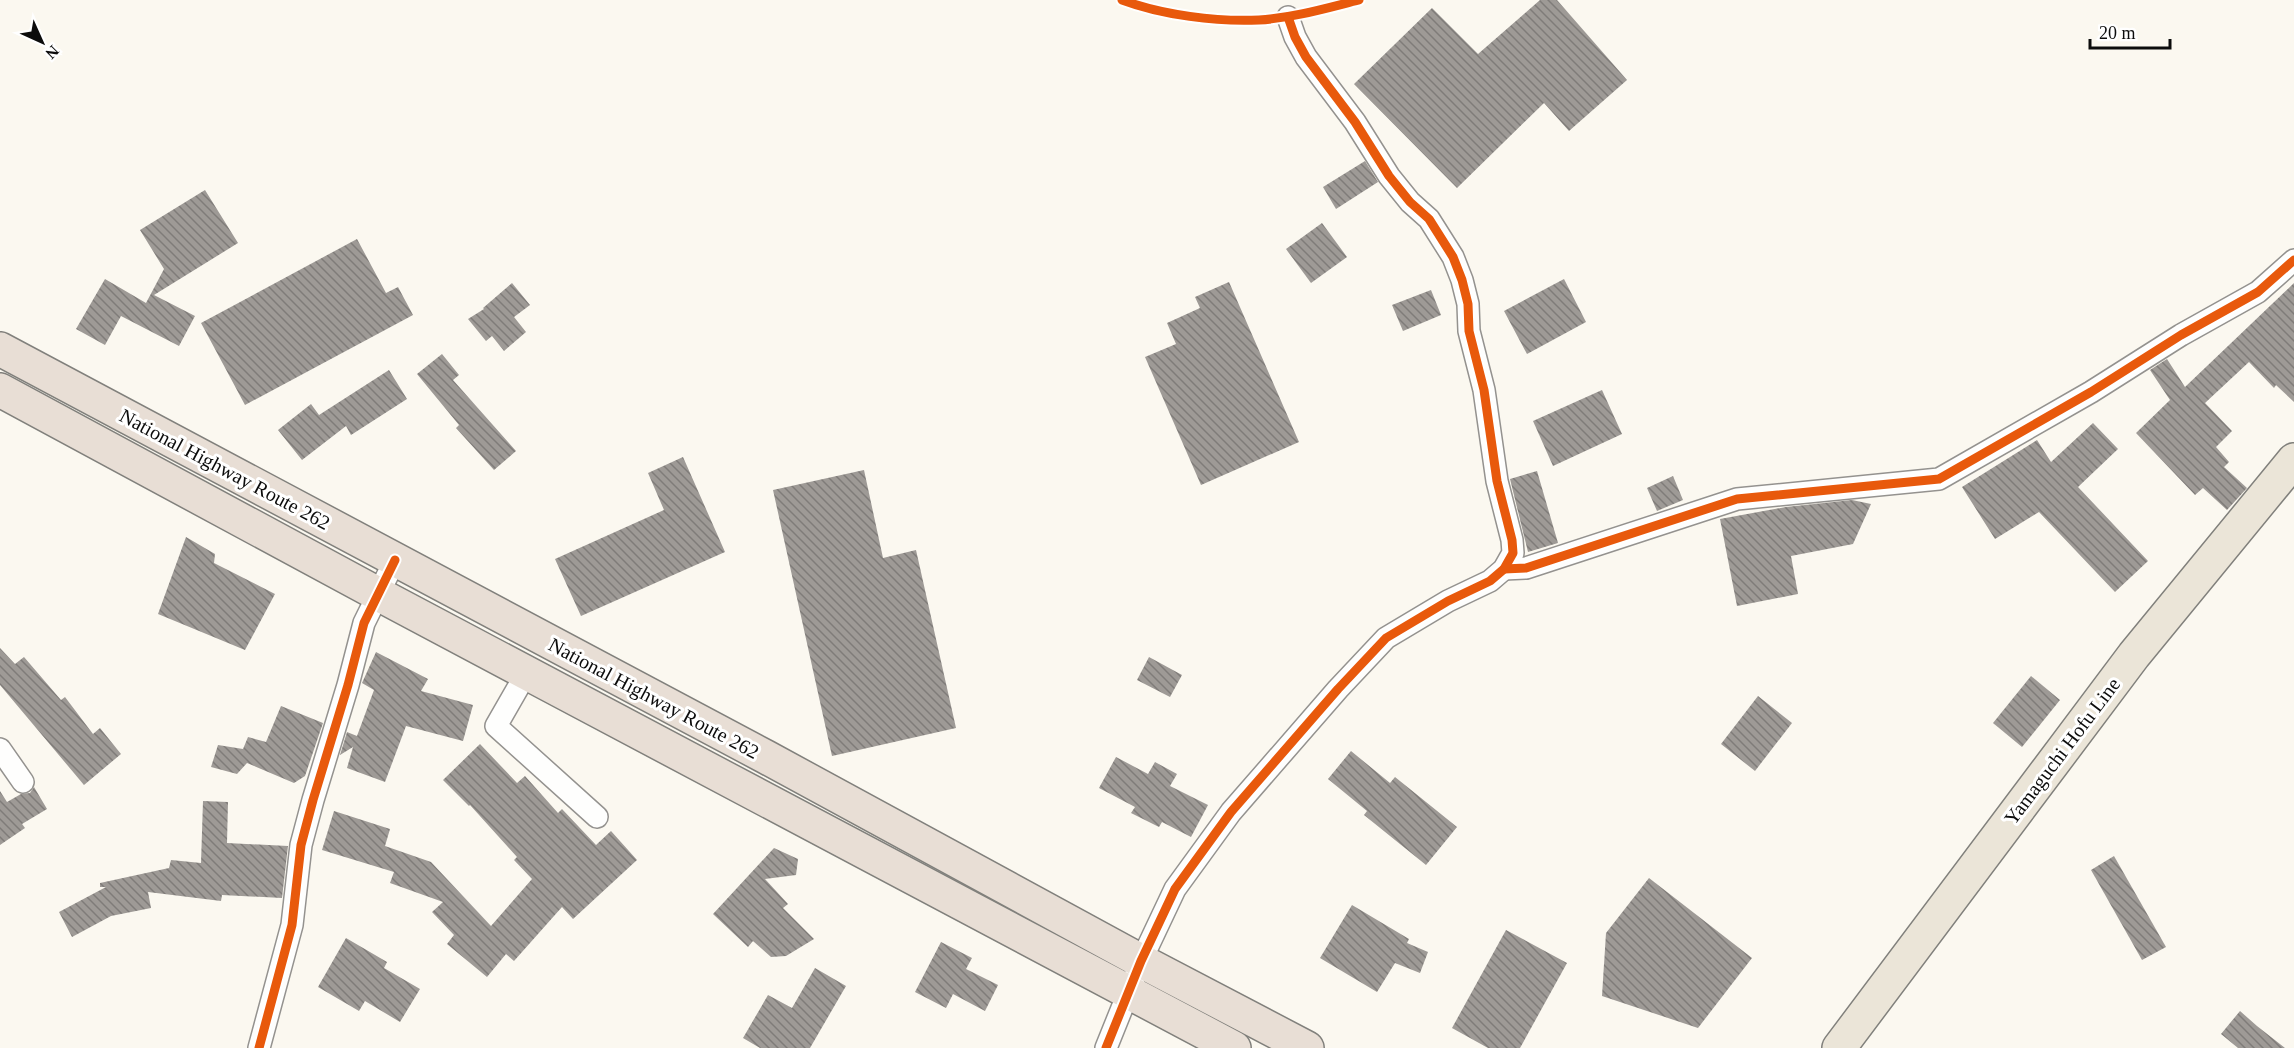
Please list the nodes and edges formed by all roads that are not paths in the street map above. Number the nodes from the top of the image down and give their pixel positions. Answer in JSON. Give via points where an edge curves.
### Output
{"nodes":[{"id":1,"x":1288,"y":16,"type":"dead end"},
{"id":2,"x":2294,"y":260,"type":"edge"},
{"id":3,"x":0,"y":349,"type":"edge"},
{"id":4,"x":0,"y":390,"type":"edge"},
{"id":5,"x":2294,"y":460,"type":"edge"},
{"id":6,"x":395,"y":560,"type":"junction"},
{"id":7,"x":1504,"y":570,"type":"junction"},
{"id":8,"x":378,"y":594,"type":"junction"},
{"id":9,"x":527,"y":672,"type":"junction"},
{"id":10,"x":0,"y":749,"type":"edge"},
{"id":11,"x":23,"y":782,"type":"dead end"},
{"id":12,"x":597,"y":817,"type":"dead end"},
{"id":13,"x":1141,"y":961,"type":"junction"},
{"id":14,"x":1129,"y":993,"type":"junction"},
{"id":15,"x":259,"y":1048,"type":"edge"},
{"id":16,"x":1106,"y":1048,"type":"edge"},
{"id":17,"x":1234,"y":1048,"type":"edge"},
{"id":18,"x":1307,"y":1048,"type":"edge"},
{"id":19,"x":1839,"y":1048,"type":"edge"}],
"edges":[{"from":1,"to":7,"type":"street","via":[[1306,57],[1355,122],[1389,176],[1430,219],[1462,280],[1497,481],[1512,540],[1513,553]]},
{"from":2,"to":7,"type":"street","via":[[2258,292],[1939,479],[1737,499],[1526,568]]},
{"from":3,"to":6,"type":"highway","name":"National Highway Route 262"},
{"from":4,"to":8,"type":"highway","name":"National Highway Route 262"},
{"from":5,"to":19,"type":"main road","name":"Yamaguchi Hofu Line","via":[[2134,655]]},
{"from":6,"to":8,"type":"street"},
{"from":6,"to":13,"type":"highway","name":"National Highway Route 262"},
{"from":7,"to":13,"type":"street","via":[[1386,638],[1338,688],[1231,812],[1175,889]]},
{"from":8,"to":9,"type":"highway","name":"National Highway Route 262"},
{"from":8,"to":15,"type":"street","via":[[364,623],[301,845],[292,925]]},
{"from":9,"to":12,"type":"street","via":[[496,726]]},
{"from":9,"to":14,"type":"highway","name":"National Highway Route 262"},
{"from":10,"to":11,"type":"street"},
{"from":13,"to":14,"type":"street"},
{"from":13,"to":18,"type":"highway","name":"National Highway Route 262"},
{"from":14,"to":16,"type":"street"},
{"from":14,"to":17,"type":"highway","name":"National Highway Route 262"}]}
